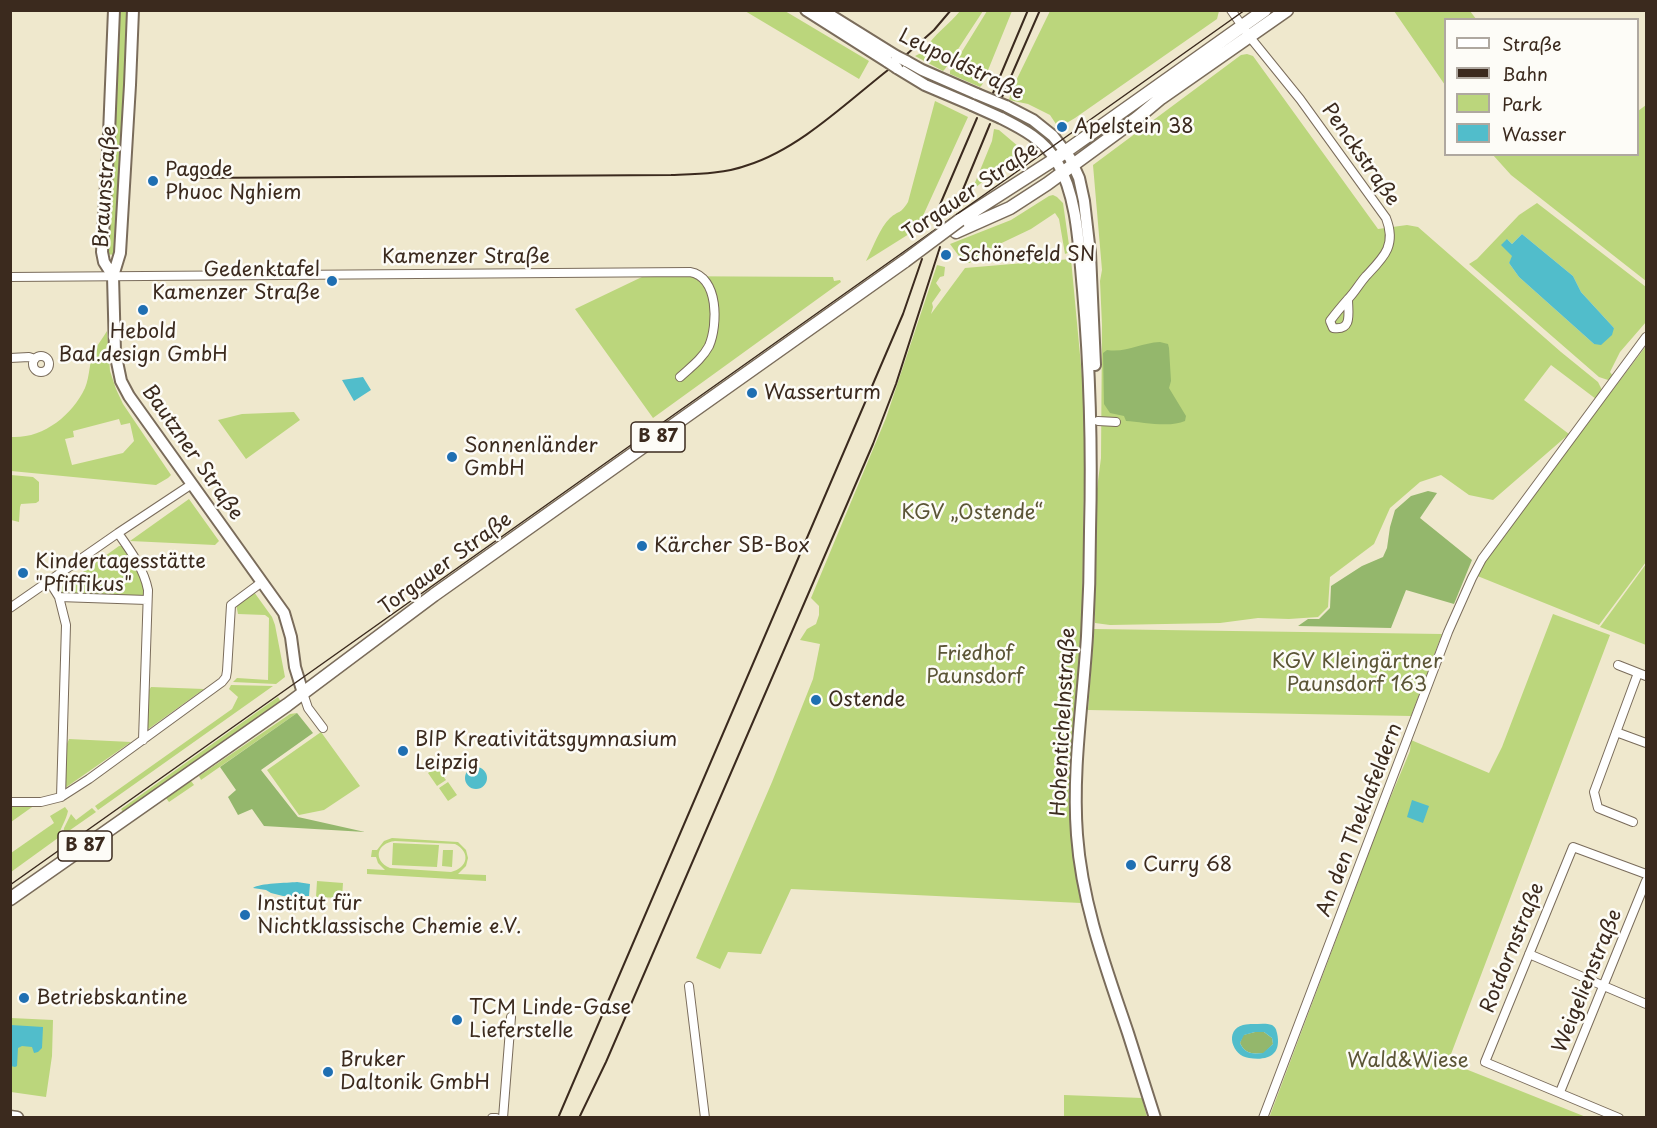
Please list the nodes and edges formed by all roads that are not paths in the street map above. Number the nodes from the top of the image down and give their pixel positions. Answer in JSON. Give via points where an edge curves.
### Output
{"nodes":[{"id":1,"x":114,"y":10,"type":"edge"},
{"id":2,"x":133,"y":10,"type":"edge"},
{"id":3,"x":806,"y":10,"type":"edge"},
{"id":4,"x":822,"y":10,"type":"edge"},
{"id":5,"x":1231,"y":10,"type":"edge"},
{"id":6,"x":1265,"y":10,"type":"edge"},
{"id":7,"x":1287,"y":10,"type":"edge"},
{"id":8,"x":1245,"y":32,"type":"junction"},
{"id":9,"x":897,"y":62,"type":"junction"},
{"id":10,"x":1060,"y":155,"type":"junction"},
{"id":11,"x":1074,"y":165,"type":"junction"},
{"id":12,"x":1063,"y":173,"type":"junction"},
{"id":13,"x":958,"y":226,"type":"junction"},
{"id":14,"x":112,"y":276,"type":"junction"},
{"id":15,"x":10,"y":277,"type":"edge"},
{"id":16,"x":1348,"y":299,"type":"dead end"},
{"id":17,"x":1647,"y":337,"type":"edge"},
{"id":18,"x":10,"y":358,"type":"edge"},
{"id":19,"x":34,"y":359,"type":"dead end"},
{"id":20,"x":680,"y":377,"type":"dead end"},
{"id":21,"x":1098,"y":421,"type":"junction"},
{"id":22,"x":1116,"y":422,"type":"dead end"},
{"id":23,"x":192,"y":484,"type":"junction"},
{"id":24,"x":1091,"y":496,"type":"junction"},
{"id":25,"x":118,"y":533,"type":"junction"},
{"id":26,"x":49,"y":581,"type":"junction"},
{"id":27,"x":262,"y":582,"type":"junction"},
{"id":28,"x":59,"y":597,"type":"junction"},
{"id":29,"x":147,"y":600,"type":"junction"},
{"id":30,"x":10,"y":608,"type":"edge"},
{"id":31,"x":1618,"y":665,"type":"dead end"},
{"id":32,"x":1638,"y":673,"type":"junction"},
{"id":33,"x":1647,"y":676,"type":"edge"},
{"id":34,"x":303,"y":693,"type":"junction"},
{"id":35,"x":323,"y":728,"type":"dead end"},
{"id":36,"x":1616,"y":732,"type":"junction"},
{"id":37,"x":143,"y":740,"type":"junction"},
{"id":38,"x":1647,"y":743,"type":"edge"},
{"id":39,"x":61,"y":797,"type":"junction"},
{"id":40,"x":10,"y":802,"type":"edge"},
{"id":41,"x":1633,"y":822,"type":"dead end"},
{"id":42,"x":1647,"y":874,"type":"edge"},
{"id":43,"x":1647,"y":881,"type":"edge"},
{"id":44,"x":10,"y":899,"type":"edge"},
{"id":45,"x":1528,"y":954,"type":"junction"},
{"id":46,"x":689,"y":986,"type":"dead end"},
{"id":47,"x":1603,"y":986,"type":"junction"},
{"id":48,"x":1647,"y":1004,"type":"edge"},
{"id":49,"x":512,"y":1017,"type":"dead end"},
{"id":50,"x":1560,"y":1092,"type":"junction"},
{"id":51,"x":10,"y":1117,"type":"edge"},
{"id":52,"x":17,"y":1118,"type":"edge"},
{"id":53,"x":503,"y":1118,"type":"edge"},
{"id":54,"x":705,"y":1118,"type":"edge"},
{"id":55,"x":1155,"y":1118,"type":"edge"},
{"id":56,"x":1263,"y":1118,"type":"edge"},
{"id":57,"x":1619,"y":1118,"type":"edge"}],
"edges":[{"from":1,"to":14,"type":"main road","name":"Braunstraße","via":[[102,252]]},
{"from":2,"to":14,"type":"main road","name":"Braunstraße","via":[[120,253]]},
{"from":3,"to":9,"type":"main road","name":"Leupoldstraße"},
{"from":4,"to":9,"type":"main road","name":"Leupoldstraße"},
{"from":5,"to":8,"type":"street","name":"Penckstraße"},
{"from":6,"to":8,"type":"main road","name":"Torgauer Straße","number":"B 87"},
{"from":7,"to":8,"type":"main road","name":"Torgauer Straße","number":"B 87"},
{"from":8,"to":10,"type":"main road","name":"Torgauer Straße","number":"B 87"},
{"from":8,"to":11,"type":"main road","name":"Torgauer Straße","number":"B 87"},
{"from":8,"to":16,"type":"street","name":"Penckstraße","via":[[1300,99],[1389,227],[1386,253]]},
{"from":9,"to":10,"type":"main road","name":"Leupoldstraße","bridge":true,"via":[[930,88],[1024,130]]},
{"from":9,"to":10,"type":"main road","name":"Leupoldstraße","bridge":true,"via":[[1006,106],[1053,136]]},
{"from":10,"to":11,"type":"main road","name":"Leupoldstraße"},
{"from":10,"to":12,"type":"main road","name":"Hohentichelnstraße"},
{"from":10,"to":13,"type":"main road","name":"Torgauer Straße","number":"B 87"},
{"from":11,"to":12,"type":"main road","name":"Torgauer Straße","number":"B 87"},
{"from":11,"to":21,"type":"main road","name":"Hohentichelnstraße","via":[[1081,184],[1089,243]]},
{"from":12,"to":13,"type":"main road","name":"Torgauer Straße","number":"B 87","via":[[1010,208]]},
{"from":12,"to":24,"type":"main road","name":"Hohentichelnstraße","via":[[1080,254],[1090,403]]},
{"from":13,"to":34,"type":"main road","name":"Torgauer Straße","number":"B 87","bridge":true,"via":[[434,595]]},
{"from":14,"to":15,"type":"street"},
{"from":14,"to":20,"type":"street","name":"Kamenzer Straße","via":[[696,273],[704,278],[712,296],[713,332],[698,362]]},
{"from":14,"to":23,"type":"main road","name":"Bautzner Straße","via":[[115,352],[122,381]]},
{"from":17,"to":56,"type":"street","name":"An den Theklafeldern","via":[[1482,559],[1472,578]]},
{"from":18,"to":19,"type":"street"},
{"from":21,"to":22,"type":"street"},
{"from":21,"to":24,"type":"main road","name":"Hohentichelnstraße","via":[[1098,464]]},
{"from":23,"to":25,"type":"street"},
{"from":23,"to":27,"type":"main road","name":"Bautzner Straße"},
{"from":24,"to":55,"type":"main road","name":"Hohentichelnstraße","via":[[1077,834],[1084,891],[1098,943]]},
{"from":25,"to":26,"type":"street"},
{"from":25,"to":29,"type":"street","via":[[146,579]]},
{"from":26,"to":28,"type":"street"},
{"from":26,"to":30,"type":"street"},
{"from":27,"to":34,"type":"main road","name":"Bautzner Straße","via":[[287,619]]},
{"from":27,"to":37,"type":"street","via":[[230,608],[226,677]]},
{"from":28,"to":29,"type":"street"},
{"from":28,"to":39,"type":"street","via":[[66,625]]},
{"from":29,"to":37,"type":"street"},
{"from":31,"to":32,"type":"street"},
{"from":32,"to":33,"type":"street"},
{"from":32,"to":36,"type":"street"},
{"from":34,"to":35,"type":"street","name":"Bautzner Straße","via":[[308,708]]},
{"from":34,"to":44,"type":"main road","name":"Torgauer Straße","number":"B 87"},
{"from":36,"to":38,"type":"street"},
{"from":36,"to":41,"type":"street","via":[[1594,792],[1598,808]]},
{"from":37,"to":39,"type":"street"},
{"from":39,"to":40,"type":"street","via":[[41,802]]},
{"from":42,"to":45,"type":"street","name":"Rotdornstraße","via":[[1573,847]]},
{"from":43,"to":47,"type":"street","name":"Weigelienstraße"},
{"from":45,"to":47,"type":"street"},
{"from":45,"to":50,"type":"street","name":"Rotdornstraße","via":[[1485,1062]]},
{"from":46,"to":54,"type":"street"},
{"from":47,"to":48,"type":"street"},
{"from":47,"to":50,"type":"street","name":"Weigelienstraße"},
{"from":49,"to":53,"type":"street"},
{"from":50,"to":57,"type":"street"},
{"from":51,"to":52,"type":"main road"}]}
